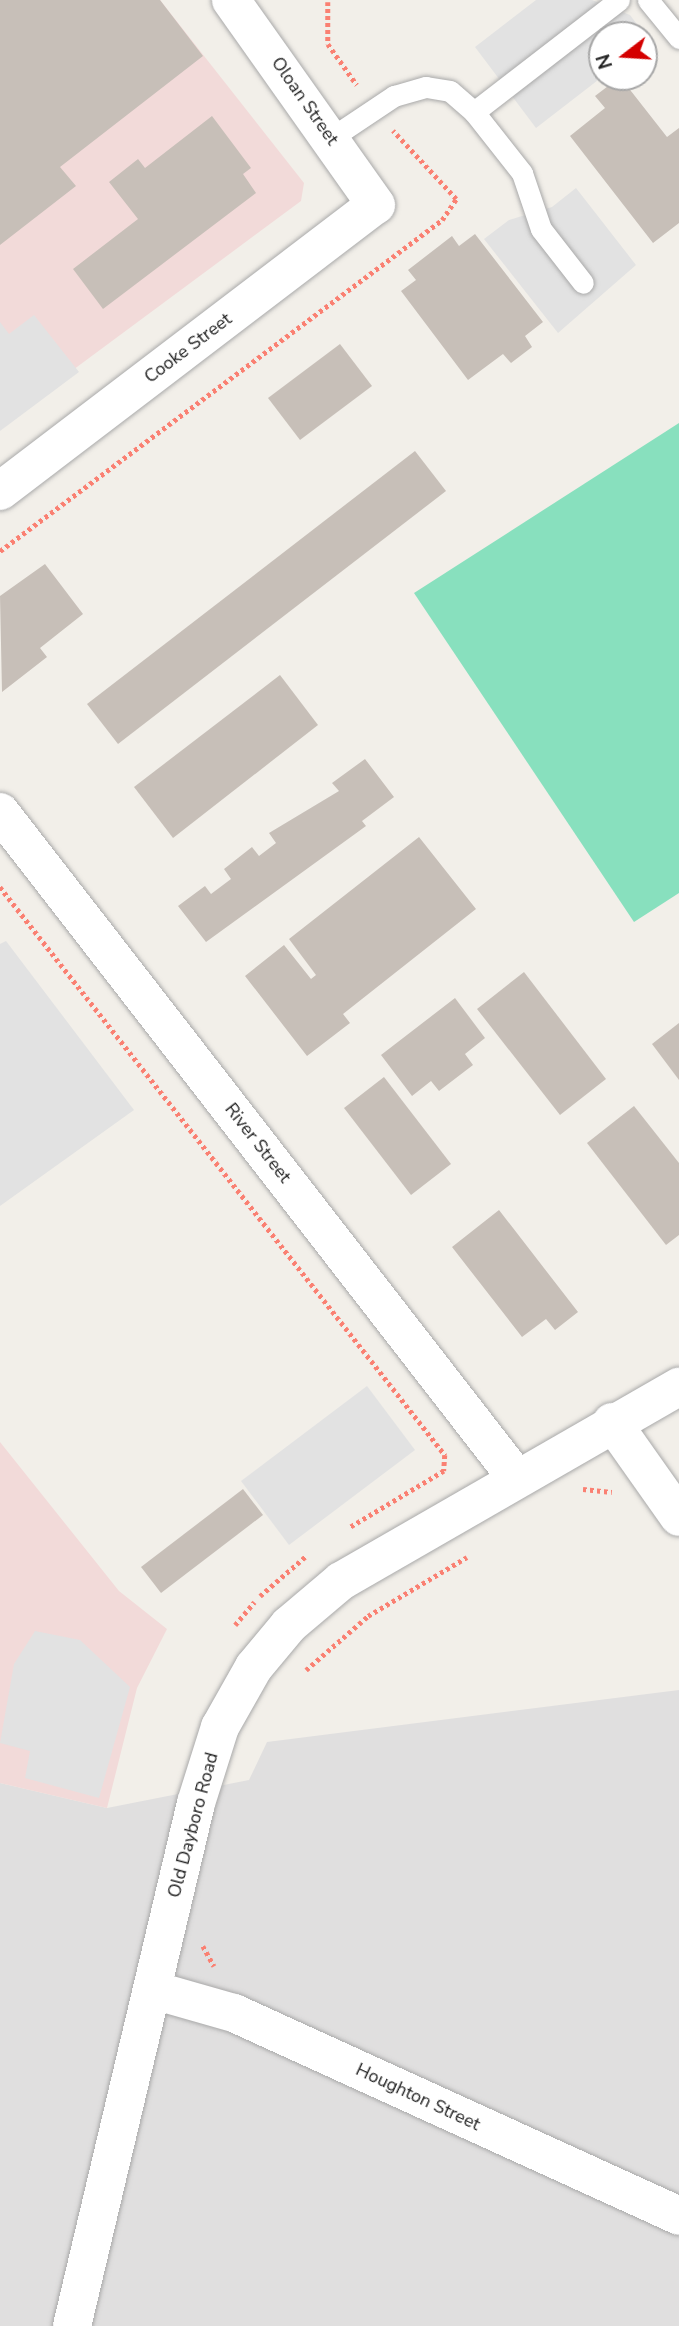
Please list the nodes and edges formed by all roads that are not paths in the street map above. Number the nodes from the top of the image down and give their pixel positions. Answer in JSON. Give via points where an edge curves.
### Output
{"nodes":[{"id":1,"x":619,"y":0,"type":"edge"},
{"id":2,"x":648,"y":0,"type":"edge"},
{"id":3,"x":244,"y":4,"type":"edge"},
{"id":4,"x":679,"y":38,"type":"edge"},
{"id":5,"x":474,"y":112,"type":"junction"},
{"id":6,"x":331,"y":138,"type":"junction"},
{"id":7,"x":376,"y":205,"type":"joint"},
{"id":8,"x":583,"y":283,"type":"dead end"},
{"id":9,"x":0,"y":491,"type":"edge"},
{"id":10,"x":0,"y":812,"type":"edge"},
{"id":11,"x":679,"y":1387,"type":"edge"},
{"id":12,"x":612,"y":1422,"type":"junction"},
{"id":13,"x":515,"y":1476,"type":"junction"},
{"id":14,"x":679,"y":1517,"type":"edge"},
{"id":15,"x":153,"y":1990,"type":"junction"},
{"id":16,"x":679,"y":2216,"type":"edge"},
{"id":17,"x":72,"y":2326,"type":"edge"}],
"edges":[{"from":1,"to":5,"type":"lane"},
{"from":2,"to":4,"type":"lane"},
{"from":3,"to":6,"type":"street","name":"Oloan Street"},
{"from":5,"to":6,"type":"lane","via":[[450,91],[426,88],[394,96]]},
{"from":5,"to":8,"type":"lane","via":[[522,173],[541,229]]},
{"from":6,"to":7,"type":"street","name":"Oloan Street"},
{"from":7,"to":9,"type":"street","name":"Cooke Street"},
{"from":10,"to":13,"type":"street","name":"River Street"},
{"from":11,"to":12,"type":"street","name":"Old Dayboro Road"},
{"from":12,"to":13,"type":"street","name":"Old Dayboro Road"},
{"from":12,"to":14,"type":"street"},
{"from":13,"to":15,"type":"street","name":"Old Dayboro Road","via":[[341,1581],[289,1625],[254,1667],[220,1727],[196,1803]]},
{"from":15,"to":16,"type":"street","name":"Houghton Street","via":[[234,2013]]},
{"from":15,"to":17,"type":"street","name":"Old Dayboro Road"}]}
